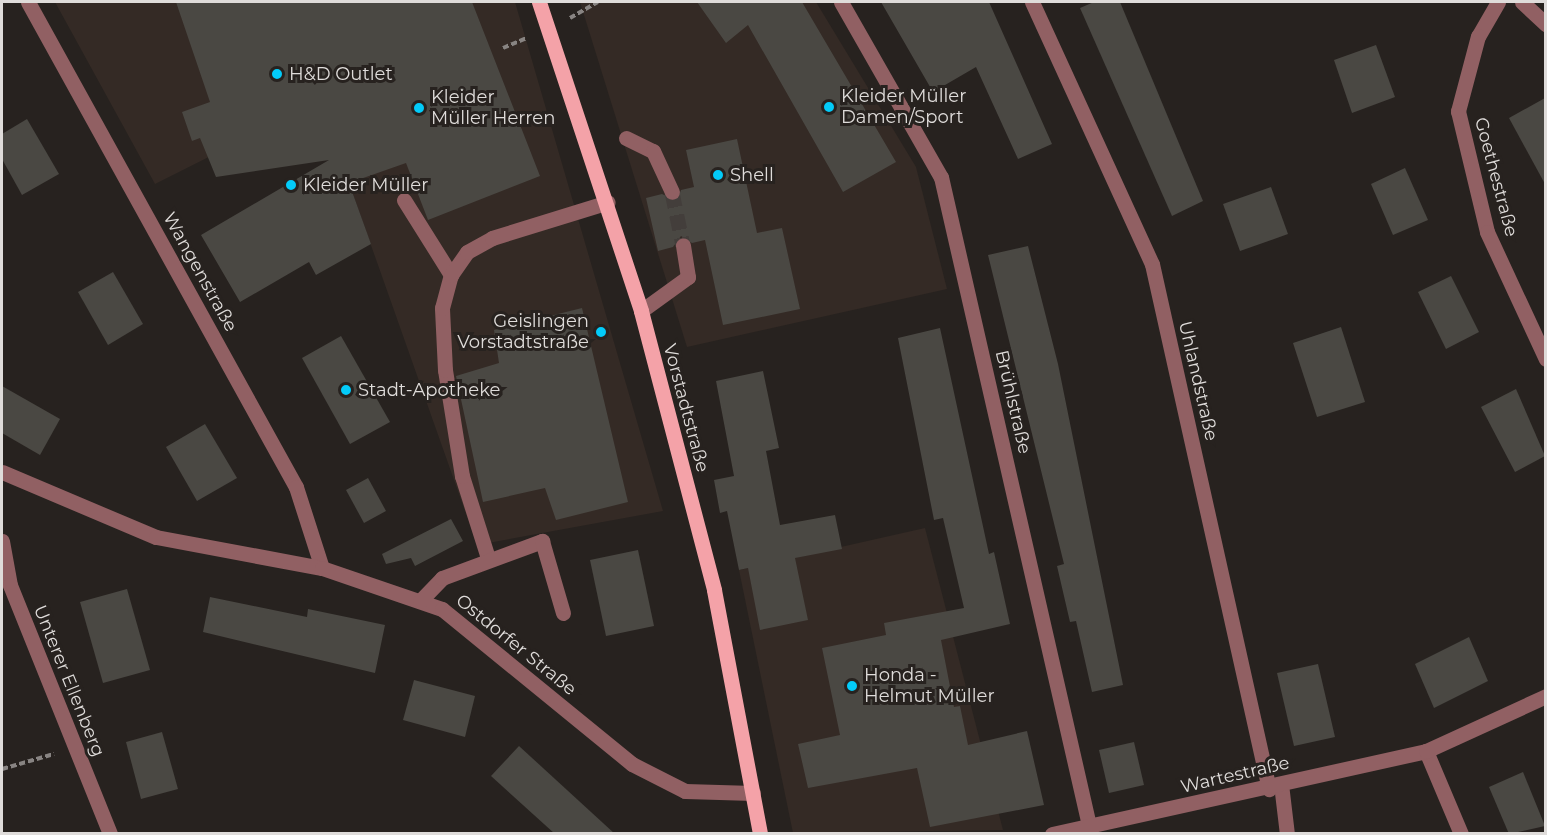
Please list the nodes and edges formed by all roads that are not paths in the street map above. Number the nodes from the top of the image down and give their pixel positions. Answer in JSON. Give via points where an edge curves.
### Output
{"nodes":[{"id":1,"x":28,"y":2,"type":"edge"},
{"id":2,"x":539,"y":2,"type":"edge"},
{"id":3,"x":841,"y":2,"type":"edge"},
{"id":4,"x":1032,"y":2,"type":"edge"},
{"id":5,"x":1498,"y":2,"type":"edge"},
{"id":6,"x":1522,"y":2,"type":"edge"},
{"id":7,"x":1545,"y":24,"type":"edge"},
{"id":8,"x":626,"y":138,"type":"dead end"},
{"id":9,"x":672,"y":192,"type":"tunnel mouth"},
{"id":10,"x":404,"y":200,"type":"dead end"},
{"id":11,"x":608,"y":202,"type":"junction"},
{"id":12,"x":683,"y":245,"type":"tunnel mouth"},
{"id":13,"x":451,"y":275,"type":"junction"},
{"id":14,"x":641,"y":311,"type":"junction"},
{"id":15,"x":1545,"y":358,"type":"edge"},
{"id":16,"x":2,"y":472,"type":"edge"},
{"id":17,"x":2,"y":541,"type":"edge"},
{"id":18,"x":488,"y":558,"type":"junction"},
{"id":19,"x":322,"y":568,"type":"junction"},
{"id":20,"x":420,"y":601,"type":"junction"},
{"id":21,"x":563,"y":613,"type":"dead end"},
{"id":22,"x":1545,"y":696,"type":"edge"},
{"id":23,"x":1426,"y":751,"type":"junction"},
{"id":24,"x":1275,"y":787,"type":"junction"},
{"id":25,"x":753,"y":793,"type":"junction"},
{"id":26,"x":1090,"y":830,"type":"edge"},
{"id":27,"x":110,"y":834,"type":"edge"},
{"id":28,"x":760,"y":834,"type":"edge"},
{"id":29,"x":1052,"y":834,"type":"edge"},
{"id":30,"x":1287,"y":834,"type":"edge"},
{"id":31,"x":1461,"y":834,"type":"edge"}],
"edges":[{"from":1,"to":19,"type":"street","name":"Wangenstraße","via":[[296,487]]},
{"from":2,"to":11,"type":"main road","name":"Vorstadtstraße"},
{"from":3,"to":26,"type":"street","name":"Brühlstraße","via":[[941,177]]},
{"from":4,"to":24,"type":"street","name":"Uhlandstraße","via":[[1152,264]]},
{"from":5,"to":15,"type":"street","name":"Goethestraße","via":[[1478,36],[1458,111],[1487,232]]},
{"from":6,"to":7,"type":"street"},
{"from":8,"to":9,"type":"street","via":[[653,152]]},
{"from":10,"to":13,"type":"street"},
{"from":11,"to":13,"type":"street","via":[[492,238],[467,252]]},
{"from":11,"to":14,"type":"main road","name":"Vorstadtstraße"},
{"from":12,"to":14,"type":"street","via":[[688,277]]},
{"from":13,"to":18,"type":"street","via":[[442,308],[445,370],[462,476]]},
{"from":14,"to":25,"type":"main road","name":"Vorstadtstraße","via":[[714,590]]},
{"from":16,"to":19,"type":"street","name":"Ostdorfer Straße","via":[[156,537]]},
{"from":17,"to":27,"type":"street","name":"Unterer Ellenberg","via":[[10,585]]},
{"from":18,"to":20,"type":"street","via":[[442,578]]},
{"from":18,"to":21,"type":"street","via":[[542,541]]},
{"from":19,"to":20,"type":"street","name":"Ostdorfer Straße"},
{"from":20,"to":25,"type":"street","name":"Ostdorfer Straße","via":[[442,609],[632,764],[685,791]]},
{"from":22,"to":23,"type":"street","name":"Wartestraße"},
{"from":23,"to":24,"type":"street","name":"Wartestraße"},
{"from":23,"to":31,"type":"street"},
{"from":24,"to":26,"type":"street","name":"Wartestraße"},
{"from":24,"to":30,"type":"street","name":"Uhlandstraße"},
{"from":25,"to":28,"type":"main road","name":"Vorstadtstraße"},
{"from":26,"to":29,"type":"street","name":"Wartestraße"}]}
